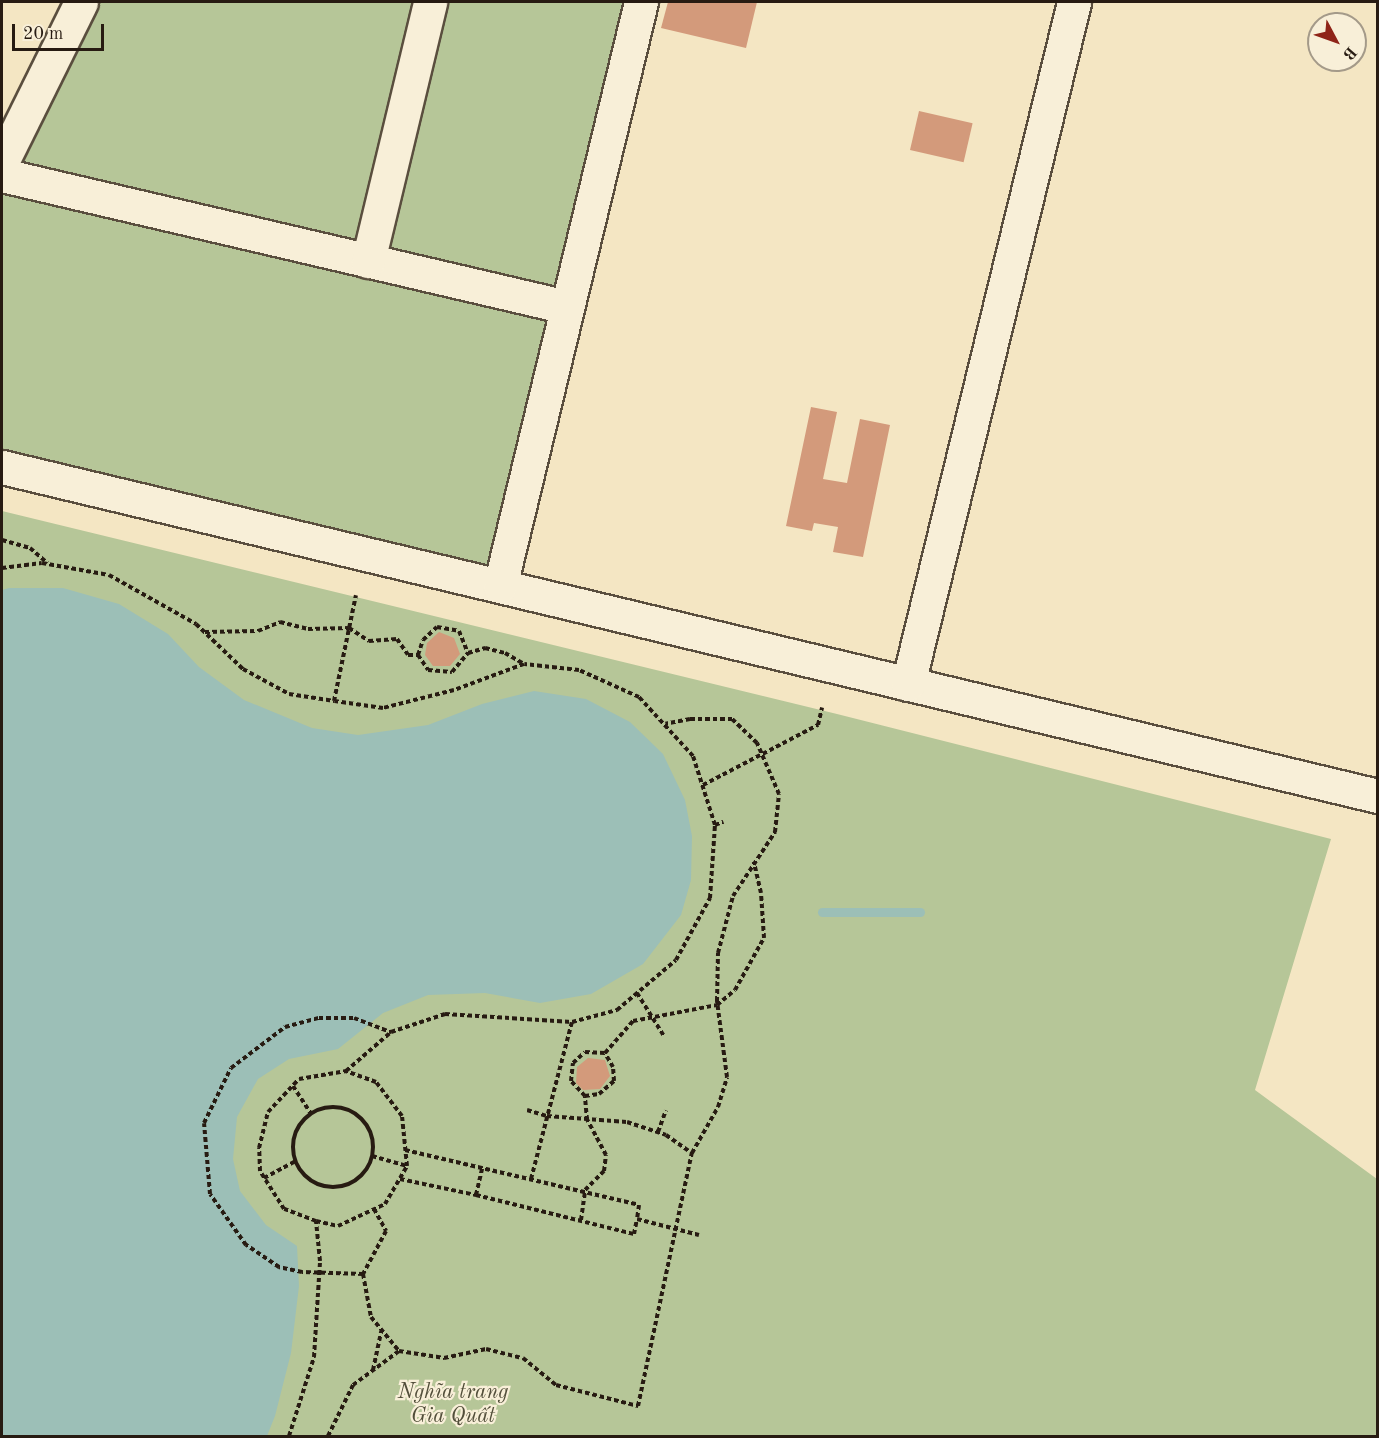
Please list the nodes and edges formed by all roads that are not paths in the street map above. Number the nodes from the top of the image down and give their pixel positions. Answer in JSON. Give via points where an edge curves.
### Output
{"nodes":[{"id":1,"x":81,"y":2,"type":"edge"},
{"id":2,"x":430,"y":2,"type":"edge"},
{"id":3,"x":641,"y":2,"type":"edge"},
{"id":4,"x":1074,"y":2,"type":"edge"},
{"id":5,"x":2,"y":162,"type":"edge"},
{"id":6,"x":2,"y":175,"type":"edge"},
{"id":7,"x":368,"y":261,"type":"junction"},
{"id":8,"x":567,"y":307,"type":"junction"},
{"id":9,"x":2,"y":467,"type":"edge"},
{"id":10,"x":500,"y":586,"type":"junction"},
{"id":11,"x":909,"y":684,"type":"junction"},
{"id":12,"x":1377,"y":796,"type":"edge"}],
"edges":[{"from":1,"to":5,"type":"street"},
{"from":2,"to":7,"type":"street"},
{"from":3,"to":8,"type":"street"},
{"from":4,"to":11,"type":"street"},
{"from":6,"to":7,"type":"street"},
{"from":7,"to":8,"type":"street"},
{"from":8,"to":10,"type":"street"},
{"from":9,"to":10,"type":"street"},
{"from":10,"to":11,"type":"street"},
{"from":11,"to":12,"type":"street"}]}
